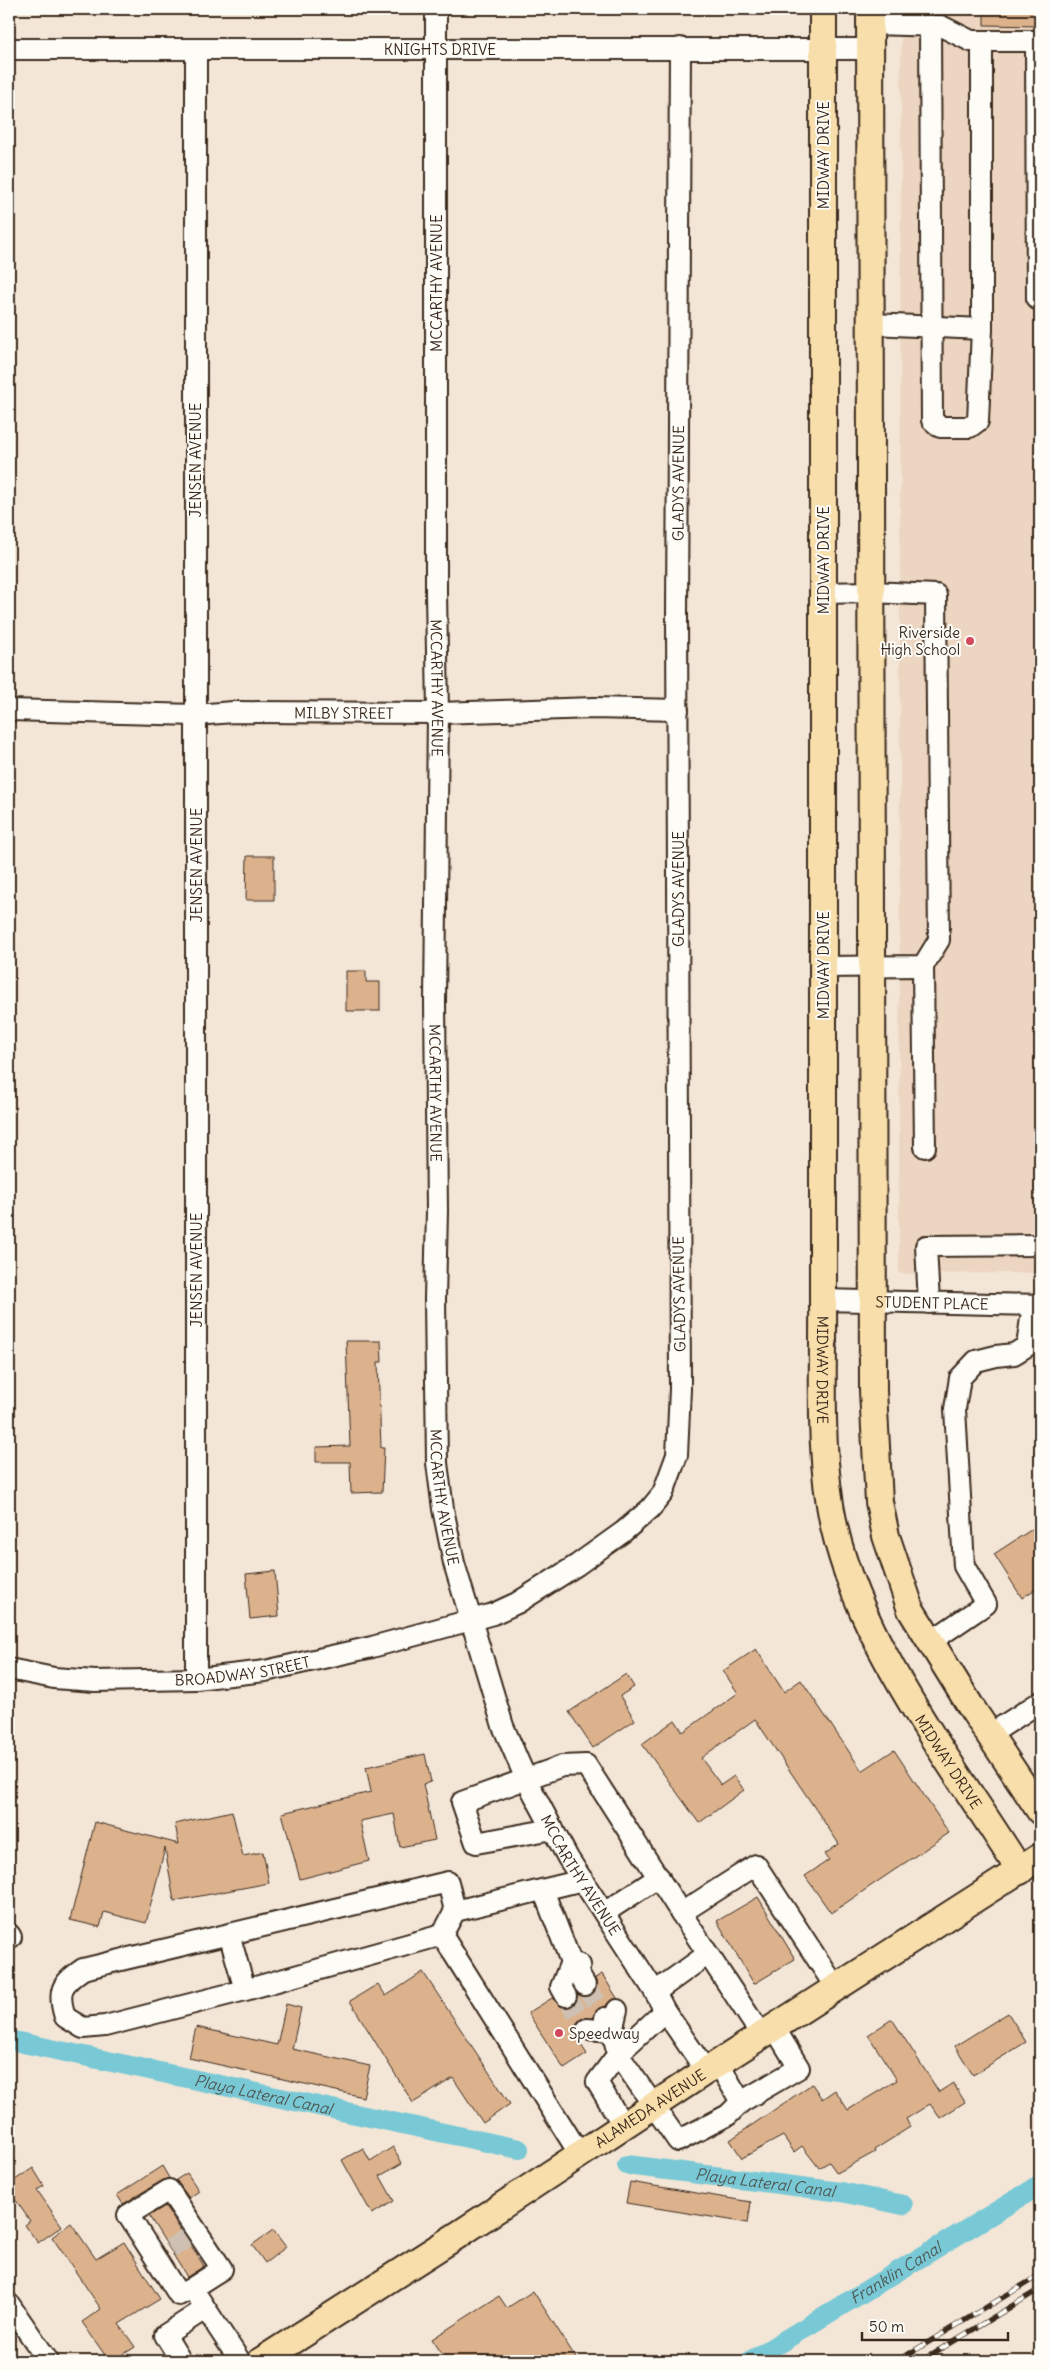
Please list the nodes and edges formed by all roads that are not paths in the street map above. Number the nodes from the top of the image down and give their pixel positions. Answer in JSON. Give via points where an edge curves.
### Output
{"nodes":[{"id":1,"x":436,"y":9,"type":"edge"},
{"id":2,"x":823,"y":9,"type":"edge"},
{"id":3,"x":930,"y":25,"type":"junction"},
{"id":4,"x":870,"y":27,"type":"edge"},
{"id":5,"x":1038,"y":41,"type":"edge"},
{"id":6,"x":982,"y":42,"type":"junction"},
{"id":7,"x":680,"y":48,"type":"junction"},
{"id":8,"x":9,"y":49,"type":"edge"},
{"id":9,"x":823,"y":49,"type":"junction"},
{"id":10,"x":196,"y":50,"type":"junction"},
{"id":11,"x":437,"y":50,"type":"junction"},
{"id":12,"x":1037,"y":299,"type":"dead end"},
{"id":13,"x":872,"y":324,"type":"junction"},
{"id":14,"x":933,"y":326,"type":"junction"},
{"id":15,"x":982,"y":329,"type":"junction"},
{"id":16,"x":872,"y":592,"type":"junction"},
{"id":17,"x":823,"y":593,"type":"junction"},
{"id":18,"x":9,"y":710,"type":"edge"},
{"id":19,"x":678,"y":710,"type":"junction"},
{"id":20,"x":438,"y":713,"type":"junction"},
{"id":21,"x":196,"y":715,"type":"junction"},
{"id":22,"x":922,"y":966,"type":"junction"},
{"id":23,"x":823,"y":967,"type":"junction"},
{"id":24,"x":873,"y":968,"type":"junction"},
{"id":25,"x":925,"y":1147,"type":"dead end"},
{"id":26,"x":1040,"y":1245,"type":"edge"},
{"id":27,"x":823,"y":1300,"type":"junction"},
{"id":28,"x":874,"y":1300,"type":"junction"},
{"id":29,"x":928,"y":1303,"type":"junction"},
{"id":30,"x":1036,"y":1305,"type":"edge"},
{"id":31,"x":471,"y":1621,"type":"junction"},
{"id":32,"x":930,"y":1642,"type":"junction"},
{"id":33,"x":9,"y":1669,"type":"edge"},
{"id":34,"x":196,"y":1679,"type":"junction"},
{"id":35,"x":1040,"y":1702,"type":"edge"},
{"id":36,"x":989,"y":1735,"type":"junction"},
{"id":37,"x":526,"y":1779,"type":"junction"},
{"id":38,"x":1040,"y":1811,"type":"edge"},
{"id":39,"x":553,"y":1829,"type":"junction"},
{"id":40,"x":1030,"y":1864,"type":"edge"},
{"id":41,"x":659,"y":1877,"type":"junction"},
{"id":42,"x":583,"y":1880,"type":"junction"},
{"id":43,"x":543,"y":1890,"type":"junction"},
{"id":44,"x":455,"y":1911,"type":"junction"},
{"id":45,"x":604,"y":1913,"type":"junction"},
{"id":46,"x":681,"y":1913,"type":"junction"},
{"id":47,"x":230,"y":1934,"type":"junction"},
{"id":48,"x":442,"y":1935,"type":"junction"},
{"id":49,"x":708,"y":1954,"type":"junction"},
{"id":50,"x":571,"y":1962,"type":"junction"},
{"id":51,"x":590,"y":1981,"type":"tunnel mouth"},
{"id":52,"x":836,"y":1988,"type":"junction"},
{"id":53,"x":245,"y":1990,"type":"junction"},
{"id":54,"x":655,"y":1992,"type":"junction"},
{"id":55,"x":566,"y":1996,"type":"tunnel mouth"},
{"id":56,"x":665,"y":2011,"type":"junction"},
{"id":57,"x":587,"y":2028,"type":"dead end"},
{"id":58,"x":768,"y":2032,"type":"junction"},
{"id":59,"x":618,"y":2054,"type":"junction"},
{"id":60,"x":712,"y":2067,"type":"junction"},
{"id":61,"x":741,"y":2102,"type":"junction"},
{"id":62,"x":653,"y":2106,"type":"junction"},
{"id":63,"x":623,"y":2125,"type":"junction"},
{"id":64,"x":579,"y":2153,"type":"junction"},
{"id":65,"x":192,"y":2288,"type":"junction"},
{"id":66,"x":9,"y":2304,"type":"edge"},
{"id":67,"x":205,"y":2309,"type":"junction"},
{"id":68,"x":48,"y":2361,"type":"edge"},
{"id":69,"x":181,"y":2361,"type":"edge"},
{"id":70,"x":240,"y":2361,"type":"edge"},
{"id":71,"x":261,"y":2361,"type":"edge"}],
"edges":[{"from":1,"to":11,"type":"street","name":"MCCARTHY AVENUE"},
{"from":2,"to":9,"type":"main road","name":"MIDWAY DRIVE"},
{"from":3,"to":4,"type":"street","name":"KNIGHTS DRIVE"},
{"from":3,"to":6,"type":"street","name":"KNIGHTS DRIVE"},
{"from":3,"to":14,"type":"street"},
{"from":4,"to":9,"type":"street","name":"KNIGHTS DRIVE"},
{"from":4,"to":13,"type":"main road"},
{"from":5,"to":6,"type":"street","name":"KNIGHTS DRIVE"},
{"from":5,"to":12,"type":"street"},
{"from":6,"to":15,"type":"street"},
{"from":7,"to":9,"type":"street","name":"KNIGHTS DRIVE"},
{"from":7,"to":11,"type":"street","name":"KNIGHTS DRIVE"},
{"from":7,"to":19,"type":"street","name":"GLADYS AVENUE"},
{"from":8,"to":10,"type":"street","name":"KNIGHTS DRIVE"},
{"from":9,"to":17,"type":"main road","name":"MIDWAY DRIVE"},
{"from":10,"to":11,"type":"street","name":"KNIGHTS DRIVE"},
{"from":10,"to":21,"type":"street","name":"JENSEN AVENUE"},
{"from":11,"to":20,"type":"street","name":"MCCARTHY AVENUE"},
{"from":13,"to":14,"type":"street"},
{"from":13,"to":16,"type":"main road"},
{"from":14,"to":15,"type":"street"},
{"from":14,"to":15,"type":"street","via":[[932,420],[940,427],[956,429],[970,427],[978,421]]},
{"from":16,"to":17,"type":"street"},
{"from":16,"to":22,"type":"street","via":[[936,595],[939,940]]},
{"from":16,"to":24,"type":"main road"},
{"from":17,"to":23,"type":"main road","name":"MIDWAY DRIVE"},
{"from":18,"to":21,"type":"street","name":"MILBY STREET"},
{"from":19,"to":20,"type":"street","name":"MILBY STREET","via":[[594,708]]},
{"from":19,"to":31,"type":"street","name":"GLADYS AVENUE","via":[[678,1455],[663,1493],[624,1532],[517,1604]]},
{"from":20,"to":21,"type":"street","name":"MILBY STREET","via":[[233,712]]},
{"from":20,"to":31,"type":"street","name":"MCCARTHY AVENUE","via":[[435,1002],[438,1463],[454,1563]]},
{"from":21,"to":34,"type":"street","name":"JENSEN AVENUE"},
{"from":22,"to":24,"type":"street"},
{"from":22,"to":25,"type":"street"},
{"from":23,"to":24,"type":"street"},
{"from":23,"to":27,"type":"main road","name":"MIDWAY DRIVE"},
{"from":24,"to":28,"type":"main road"},
{"from":26,"to":29,"type":"street","via":[[926,1246]]},
{"from":27,"to":28,"type":"street","name":"STUDENT PLACE"},
{"from":27,"to":40,"type":"main road","name":"MIDWAY DRIVE","via":[[826,1476],[835,1527],[850,1579],[873,1631],[909,1696]]},
{"from":28,"to":29,"type":"street","name":"STUDENT PLACE"},
{"from":28,"to":32,"type":"main road","via":[[873,1428],[879,1502],[898,1576],[911,1610]]},
{"from":29,"to":30,"type":"street","name":"STUDENT PLACE"},
{"from":30,"to":32,"type":"street","via":[[1027,1346],[1014,1354],[976,1361],[960,1378],[955,1409],[964,1566],[986,1604]]},
{"from":31,"to":34,"type":"street","name":"BROADWAY STREET","via":[[265,1671]]},
{"from":31,"to":37,"type":"street","name":"MCCARTHY AVENUE","via":[[504,1726]]},
{"from":32,"to":36,"type":"main road"},
{"from":33,"to":34,"type":"street","name":"BROADWAY STREET","via":[[54,1678],[95,1681]]},
{"from":35,"to":36,"type":"street"},
{"from":36,"to":38,"type":"main road"},
{"from":37,"to":39,"type":"street","name":"MCCARTHY AVENUE"},
{"from":37,"to":39,"type":"street","via":[[462,1802],[476,1843]]},
{"from":37,"to":41,"type":"street","via":[[562,1766],[586,1765]]},
{"from":39,"to":42,"type":"street","name":"MCCARTHY AVENUE"},
{"from":40,"to":52,"type":"main road","name":"ALAMEDA AVENUE"},
{"from":41,"to":45,"type":"street"},
{"from":41,"to":46,"type":"street"},
{"from":42,"to":43,"type":"street"},
{"from":42,"to":45,"type":"street","name":"MCCARTHY AVENUE"},
{"from":43,"to":44,"type":"street"},
{"from":43,"to":50,"type":"street"},
{"from":44,"to":47,"type":"street","via":[[448,1882]]},
{"from":44,"to":48,"type":"street"},
{"from":45,"to":54,"type":"street","name":"MCCARTHY AVENUE"},
{"from":46,"to":49,"type":"street"},
{"from":46,"to":52,"type":"street","via":[[756,1864]]},
{"from":47,"to":53,"type":"street"},
{"from":47,"to":53,"type":"street","via":[[83,1969],[66,1980],[59,1999],[64,2017],[82,2028],[105,2026]]},
{"from":48,"to":53,"type":"street"},
{"from":48,"to":64,"type":"street"},
{"from":49,"to":54,"type":"street"},
{"from":49,"to":58,"type":"street"},
{"from":50,"to":51,"type":"street","via":[[590,1968]]},
{"from":50,"to":55,"type":"street","via":[[561,1987]]},
{"from":52,"to":58,"type":"main road","name":"ALAMEDA AVENUE"},
{"from":54,"to":56,"type":"street","name":"MCCARTHY AVENUE"},
{"from":56,"to":59,"type":"street"},
{"from":56,"to":60,"type":"street","name":"MCCARTHY AVENUE"},
{"from":57,"to":59,"type":"street","via":[[612,2020]]},
{"from":58,"to":60,"type":"main road","name":"ALAMEDA AVENUE"},
{"from":58,"to":61,"type":"street","via":[[799,2068]]},
{"from":59,"to":62,"type":"street"},
{"from":59,"to":63,"type":"street","via":[[597,2082]]},
{"from":60,"to":61,"type":"street","name":"MCCARTHY AVENUE"},
{"from":60,"to":62,"type":"main road","name":"ALAMEDA AVENUE"},
{"from":61,"to":62,"type":"street","via":[[728,2115],[678,2141]]},
{"from":62,"to":63,"type":"main road","name":"ALAMEDA AVENUE"},
{"from":63,"to":64,"type":"main road","name":"ALAMEDA AVENUE"},
{"from":64,"to":71,"type":"main road","name":"ALAMEDA AVENUE"},
{"from":65,"to":65,"type":"street","via":[[222,2269],[192,2235],[169,2190],[128,2215],[163,2253],[180,2295]]},
{"from":65,"to":67,"type":"street"},
{"from":66,"to":68,"type":"street"},
{"from":67,"to":69,"type":"street","via":[[165,2335]]},
{"from":67,"to":70,"type":"street"}]}
